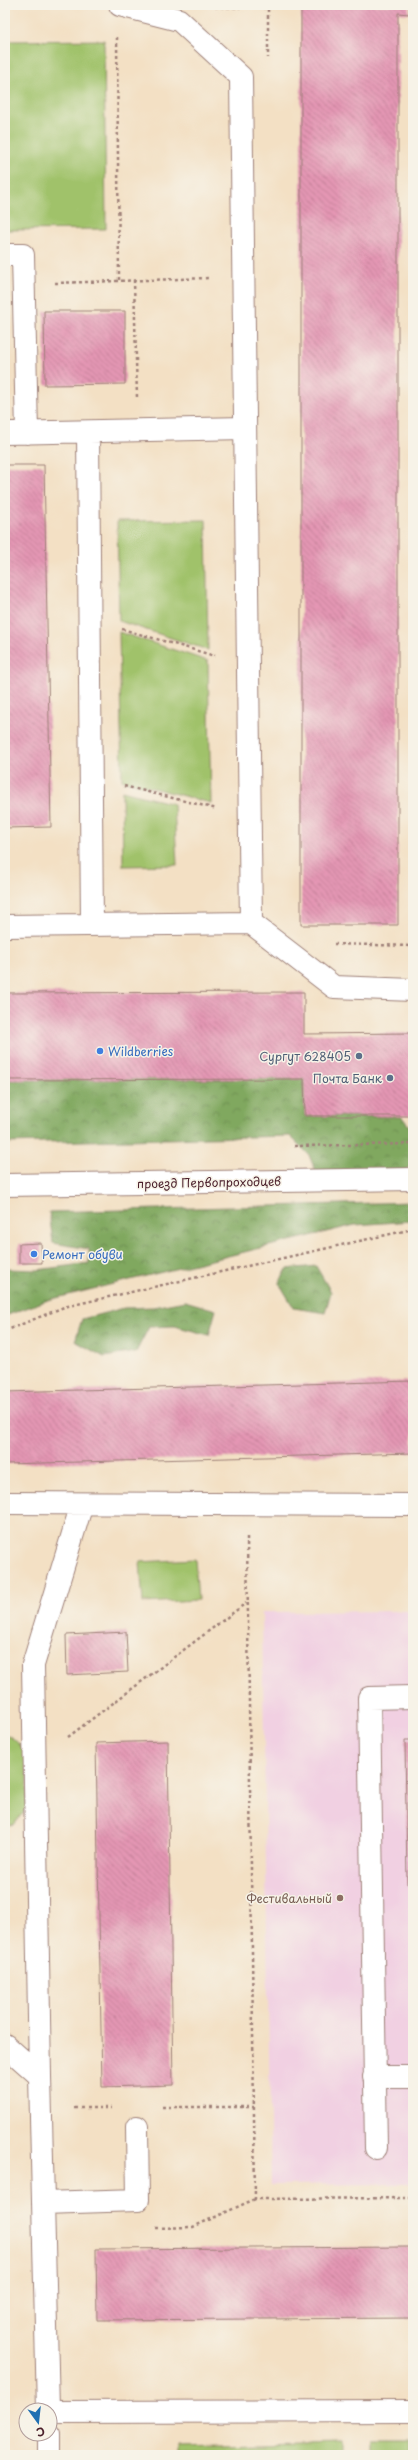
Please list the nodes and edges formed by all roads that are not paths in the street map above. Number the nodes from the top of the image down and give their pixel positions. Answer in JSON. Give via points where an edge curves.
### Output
{"nodes":[{"id":1,"x":120,"y":5,"type":"edge"},
{"id":2,"x":5,"y":255,"type":"edge"},
{"id":3,"x":245,"y":428,"type":"junction"},
{"id":4,"x":88,"y":432,"type":"junction"},
{"id":5,"x":5,"y":433,"type":"edge"},
{"id":6,"x":27,"y":433,"type":"junction"},
{"id":7,"x":251,"y":922,"type":"junction"},
{"id":8,"x":92,"y":925,"type":"junction"},
{"id":9,"x":5,"y":926,"type":"edge"},
{"id":10,"x":413,"y":990,"type":"edge"},
{"id":11,"x":413,"y":1179,"type":"edge"},
{"id":12,"x":5,"y":1186,"type":"edge"},
{"id":13,"x":5,"y":1503,"type":"edge"},
{"id":14,"x":82,"y":1504,"type":"junction"},
{"id":15,"x":413,"y":1505,"type":"edge"},
{"id":16,"x":413,"y":1697,"type":"edge"},
{"id":17,"x":5,"y":2045,"type":"edge"},
{"id":18,"x":40,"y":2076,"type":"junction"},
{"id":19,"x":374,"y":2077,"type":"junction"},
{"id":20,"x":413,"y":2077,"type":"edge"},
{"id":21,"x":137,"y":2127,"type":"dead end"},
{"id":22,"x":376,"y":2148,"type":"dead end"},
{"id":23,"x":43,"y":2203,"type":"junction"},
{"id":24,"x":49,"y":2402,"type":"edge"},
{"id":25,"x":58,"y":2411,"type":"edge"},
{"id":26,"x":413,"y":2411,"type":"edge"},
{"id":27,"x":49,"y":2442,"type":"edge"},
{"id":28,"x":49,"y":2455,"type":"edge"}],
"edges":[{"from":1,"to":3,"type":"street","via":[[179,20],[241,77]]},
{"from":2,"to":6,"type":"street","via":[[23,255]]},
{"from":3,"to":4,"type":"street"},
{"from":3,"to":7,"type":"street"},
{"from":4,"to":6,"type":"street"},
{"from":4,"to":8,"type":"street"},
{"from":5,"to":6,"type":"street"},
{"from":7,"to":8,"type":"street"},
{"from":7,"to":10,"type":"street","via":[[334,987]]},
{"from":8,"to":9,"type":"street"},
{"from":11,"to":12,"type":"street","name":"проезд Первопроходцев"},
{"from":13,"to":14,"type":"street"},
{"from":14,"to":15,"type":"street"},
{"from":14,"to":18,"type":"street","via":[[33,1665]]},
{"from":16,"to":19,"type":"street","via":[[369,1698]]},
{"from":17,"to":18,"type":"street"},
{"from":18,"to":23,"type":"street"},
{"from":19,"to":20,"type":"street"},
{"from":19,"to":22,"type":"street"},
{"from":21,"to":23,"type":"street","via":[[138,2200]]},
{"from":23,"to":24,"type":"street"},
{"from":25,"to":26,"type":"street"},
{"from":27,"to":28,"type":"street"}]}
